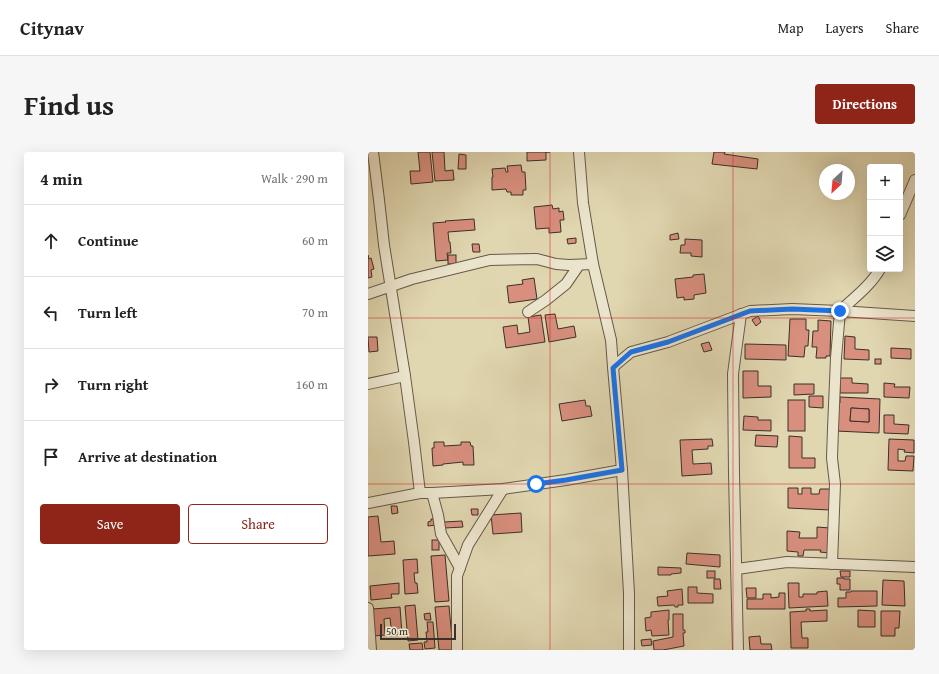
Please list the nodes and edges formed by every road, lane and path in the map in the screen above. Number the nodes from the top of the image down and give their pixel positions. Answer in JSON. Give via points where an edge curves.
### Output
{"nodes":[{"id":1,"x":373,"y":152,"type":"edge"},
{"id":2,"x":579,"y":152,"type":"edge"},
{"id":3,"x":915,"y":180,"type":"edge"},
{"id":4,"x":903,"y":208,"type":"edge"},
{"id":5,"x":593,"y":264,"type":"junction"},
{"id":6,"x":579,"y":265,"type":"junction"},
{"id":7,"x":878,"y":272,"type":"edge"},
{"id":8,"x":391,"y":286,"type":"junction"},
{"id":9,"x":368,"y":294,"type":"edge"},
{"id":10,"x":840,"y":311,"type":"junction"},
{"id":11,"x":528,"y":312,"type":"dead end"},
{"id":12,"x":741,"y":314,"type":"junction"},
{"id":13,"x":915,"y":316,"type":"edge"},
{"id":14,"x":613,"y":368,"type":"junction"},
{"id":15,"x":405,"y":376,"type":"junction"},
{"id":16,"x":368,"y":384,"type":"edge"},
{"id":17,"x":622,"y":470,"type":"junction"},
{"id":18,"x":503,"y":489,"type":"junction"},
{"id":19,"x":420,"y":493,"type":"junction"},
{"id":20,"x":432,"y":493,"type":"junction"},
{"id":21,"x":368,"y":503,"type":"edge"},
{"id":22,"x":832,"y":564,"type":"junction"},
{"id":23,"x":915,"y":567,"type":"edge"},
{"id":24,"x":460,"y":568,"type":"junction"},
{"id":25,"x":737,"y":569,"type":"junction"},
{"id":26,"x":368,"y":608,"type":"edge"},
{"id":27,"x":370,"y":647,"type":"edge"},
{"id":28,"x":457,"y":650,"type":"edge"},
{"id":29,"x":629,"y":650,"type":"edge"},
{"id":30,"x":738,"y":650,"type":"edge"}],
"edges":[{"from":1,"to":8,"type":"street"},
{"from":2,"to":5,"type":"street","via":[[583,203]]},
{"from":3,"to":4,"type":"street"},
{"from":5,"to":6,"type":"street"},
{"from":5,"to":14,"type":"street","via":[[611,340]]},
{"from":6,"to":8,"type":"street","via":[[556,264],[537,259],[490,260]]},
{"from":6,"to":11,"type":"street","via":[[566,284]]},
{"from":7,"to":10,"type":"street"},
{"from":8,"to":9,"type":"street"},
{"from":8,"to":15,"type":"street"},
{"from":10,"to":12,"type":"street","via":[[792,309],[750,311]]},
{"from":10,"to":13,"type":"street"},
{"from":10,"to":22,"type":"street","via":[[832,458]]},
{"from":12,"to":14,"type":"street","via":[[668,342],[631,352]]},
{"from":12,"to":25,"type":"street","via":[[733,374]]},
{"from":14,"to":17,"type":"street"},
{"from":15,"to":16,"type":"street"},
{"from":15,"to":19,"type":"street"},
{"from":17,"to":18,"type":"street"},
{"from":17,"to":29,"type":"street","via":[[629,593]]},
{"from":18,"to":20,"type":"street"},
{"from":18,"to":24,"type":"street","via":[[468,545]]},
{"from":19,"to":20,"type":"street"},
{"from":19,"to":21,"type":"street"},
{"from":20,"to":24,"type":"street","via":[[441,534]]},
{"from":22,"to":23,"type":"street"},
{"from":22,"to":25,"type":"street","via":[[787,562]]},
{"from":24,"to":28,"type":"street","via":[[457,576]]},
{"from":25,"to":30,"type":"street"},
{"from":26,"to":27,"type":"street"}]}
